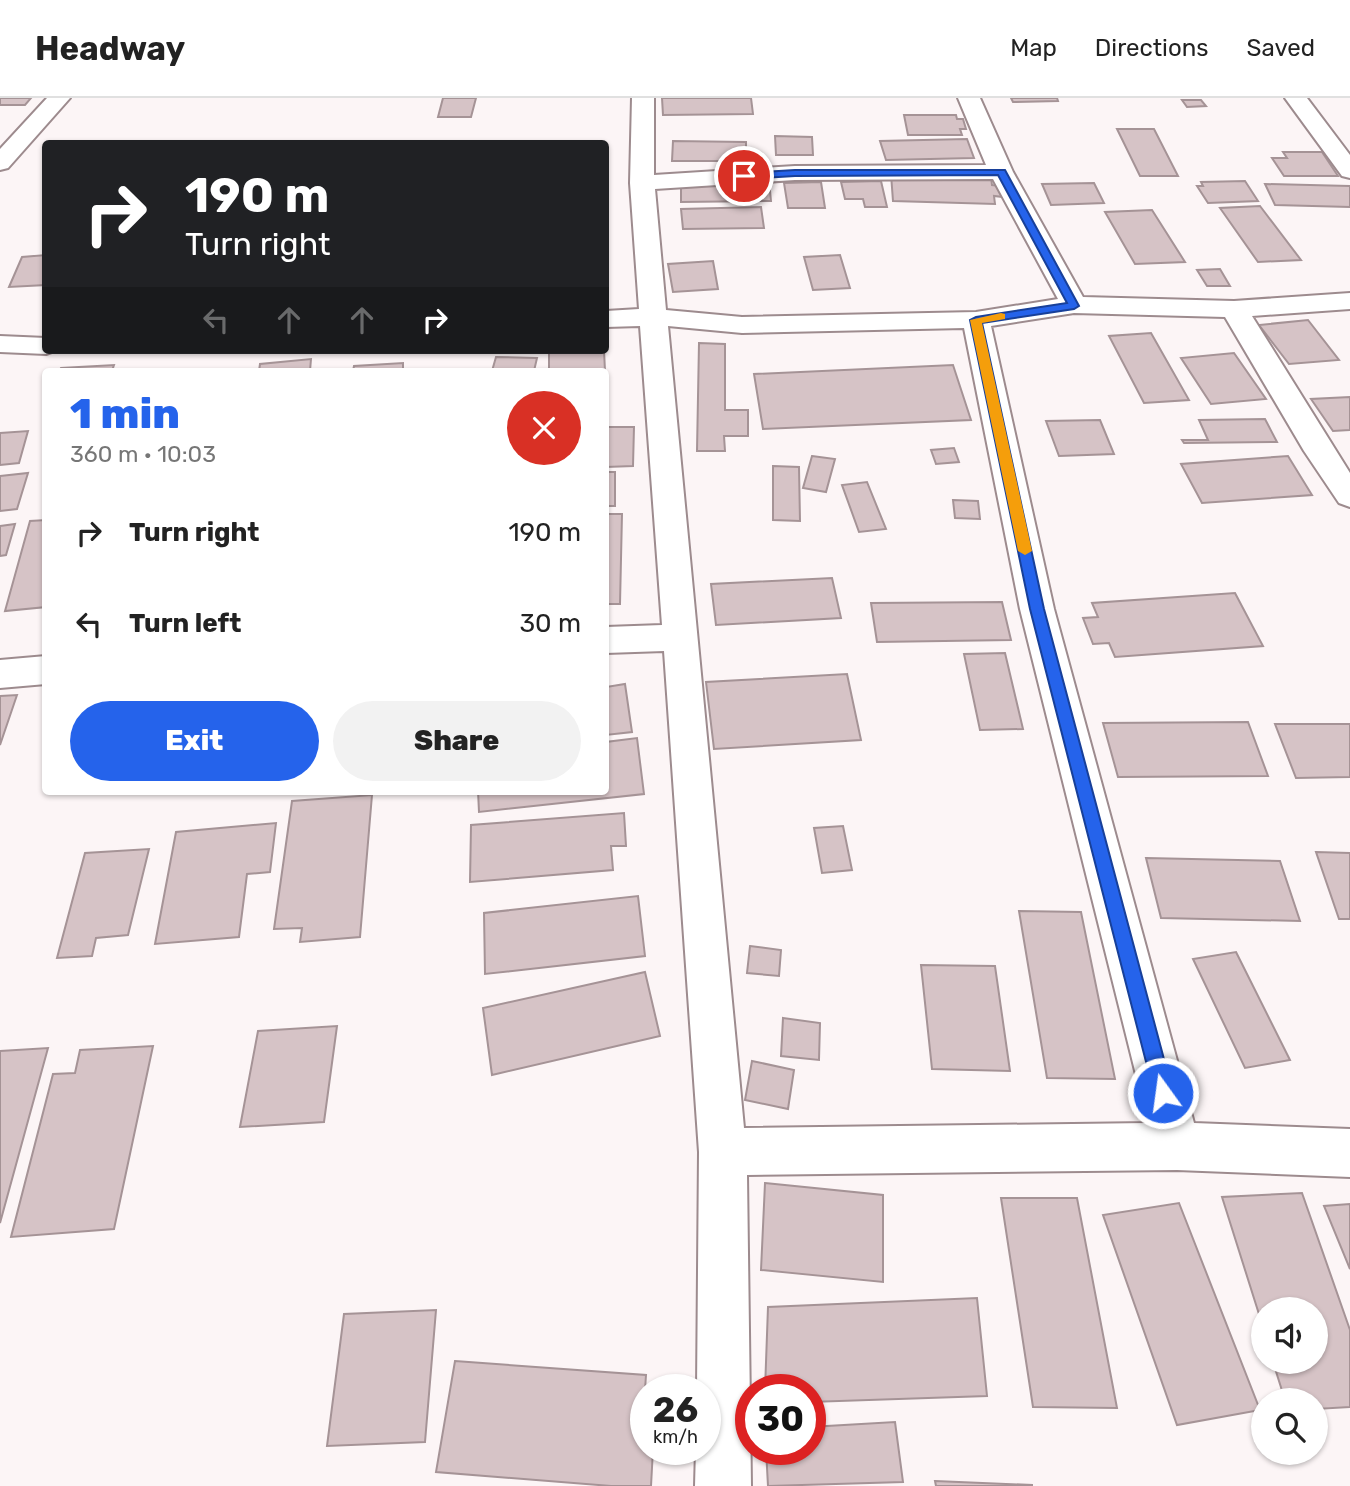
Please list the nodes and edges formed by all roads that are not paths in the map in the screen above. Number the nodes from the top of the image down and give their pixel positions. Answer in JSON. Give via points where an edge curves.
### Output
{"nodes":[{"id":1,"x":59,"y":98,"type":"edge"},
{"id":2,"x":643,"y":98,"type":"edge"},
{"id":3,"x":969,"y":98,"type":"edge"},
{"id":4,"x":1296,"y":98,"type":"edge"},
{"id":5,"x":0,"y":163,"type":"edge"},
{"id":6,"x":1350,"y":171,"type":"edge"},
{"id":7,"x":1002,"y":172,"type":"junction"},
{"id":8,"x":642,"y":183,"type":"junction"},
{"id":9,"x":1350,"y":301,"type":"edge"},
{"id":10,"x":1074,"y":306,"type":"junction"},
{"id":11,"x":1234,"y":309,"type":"junction"},
{"id":12,"x":654,"y":317,"type":"junction"},
{"id":13,"x":609,"y":319,"type":"edge"},
{"id":14,"x":976,"y":320,"type":"junction"},
{"id":15,"x":0,"y":345,"type":"edge"},
{"id":16,"x":42,"y":346,"type":"edge"},
{"id":17,"x":1350,"y":496,"type":"edge"},
{"id":18,"x":678,"y":638,"type":"junction"},
{"id":19,"x":609,"y":640,"type":"edge"},
{"id":20,"x":42,"y":670,"type":"edge"},
{"id":21,"x":0,"y":674,"type":"edge"},
{"id":22,"x":1177,"y":1146,"type":"junction"},
{"id":23,"x":723,"y":1152,"type":"junction"},
{"id":24,"x":1350,"y":1153,"type":"edge"},
{"id":25,"x":723,"y":1486,"type":"edge"}],
"edges":[{"from":1,"to":5,"type":"street"},
{"from":2,"to":8,"type":"street"},
{"from":3,"to":7,"type":"street"},
{"from":4,"to":6,"type":"street"},
{"from":7,"to":8,"type":"street","via":[[795,173]]},
{"from":7,"to":10,"type":"street"},
{"from":8,"to":12,"type":"street"},
{"from":9,"to":11,"type":"street"},
{"from":10,"to":11,"type":"street"},
{"from":10,"to":14,"type":"street"},
{"from":11,"to":17,"type":"street"},
{"from":12,"to":13,"type":"street"},
{"from":12,"to":14,"type":"street","via":[[742,325]]},
{"from":12,"to":18,"type":"street"},
{"from":14,"to":22,"type":"street","via":[[1037,609]]},
{"from":15,"to":16,"type":"street"},
{"from":18,"to":19,"type":"street"},
{"from":18,"to":23,"type":"street"},
{"from":20,"to":21,"type":"street"},
{"from":22,"to":23,"type":"street"},
{"from":22,"to":24,"type":"street"},
{"from":23,"to":25,"type":"street"}]}
